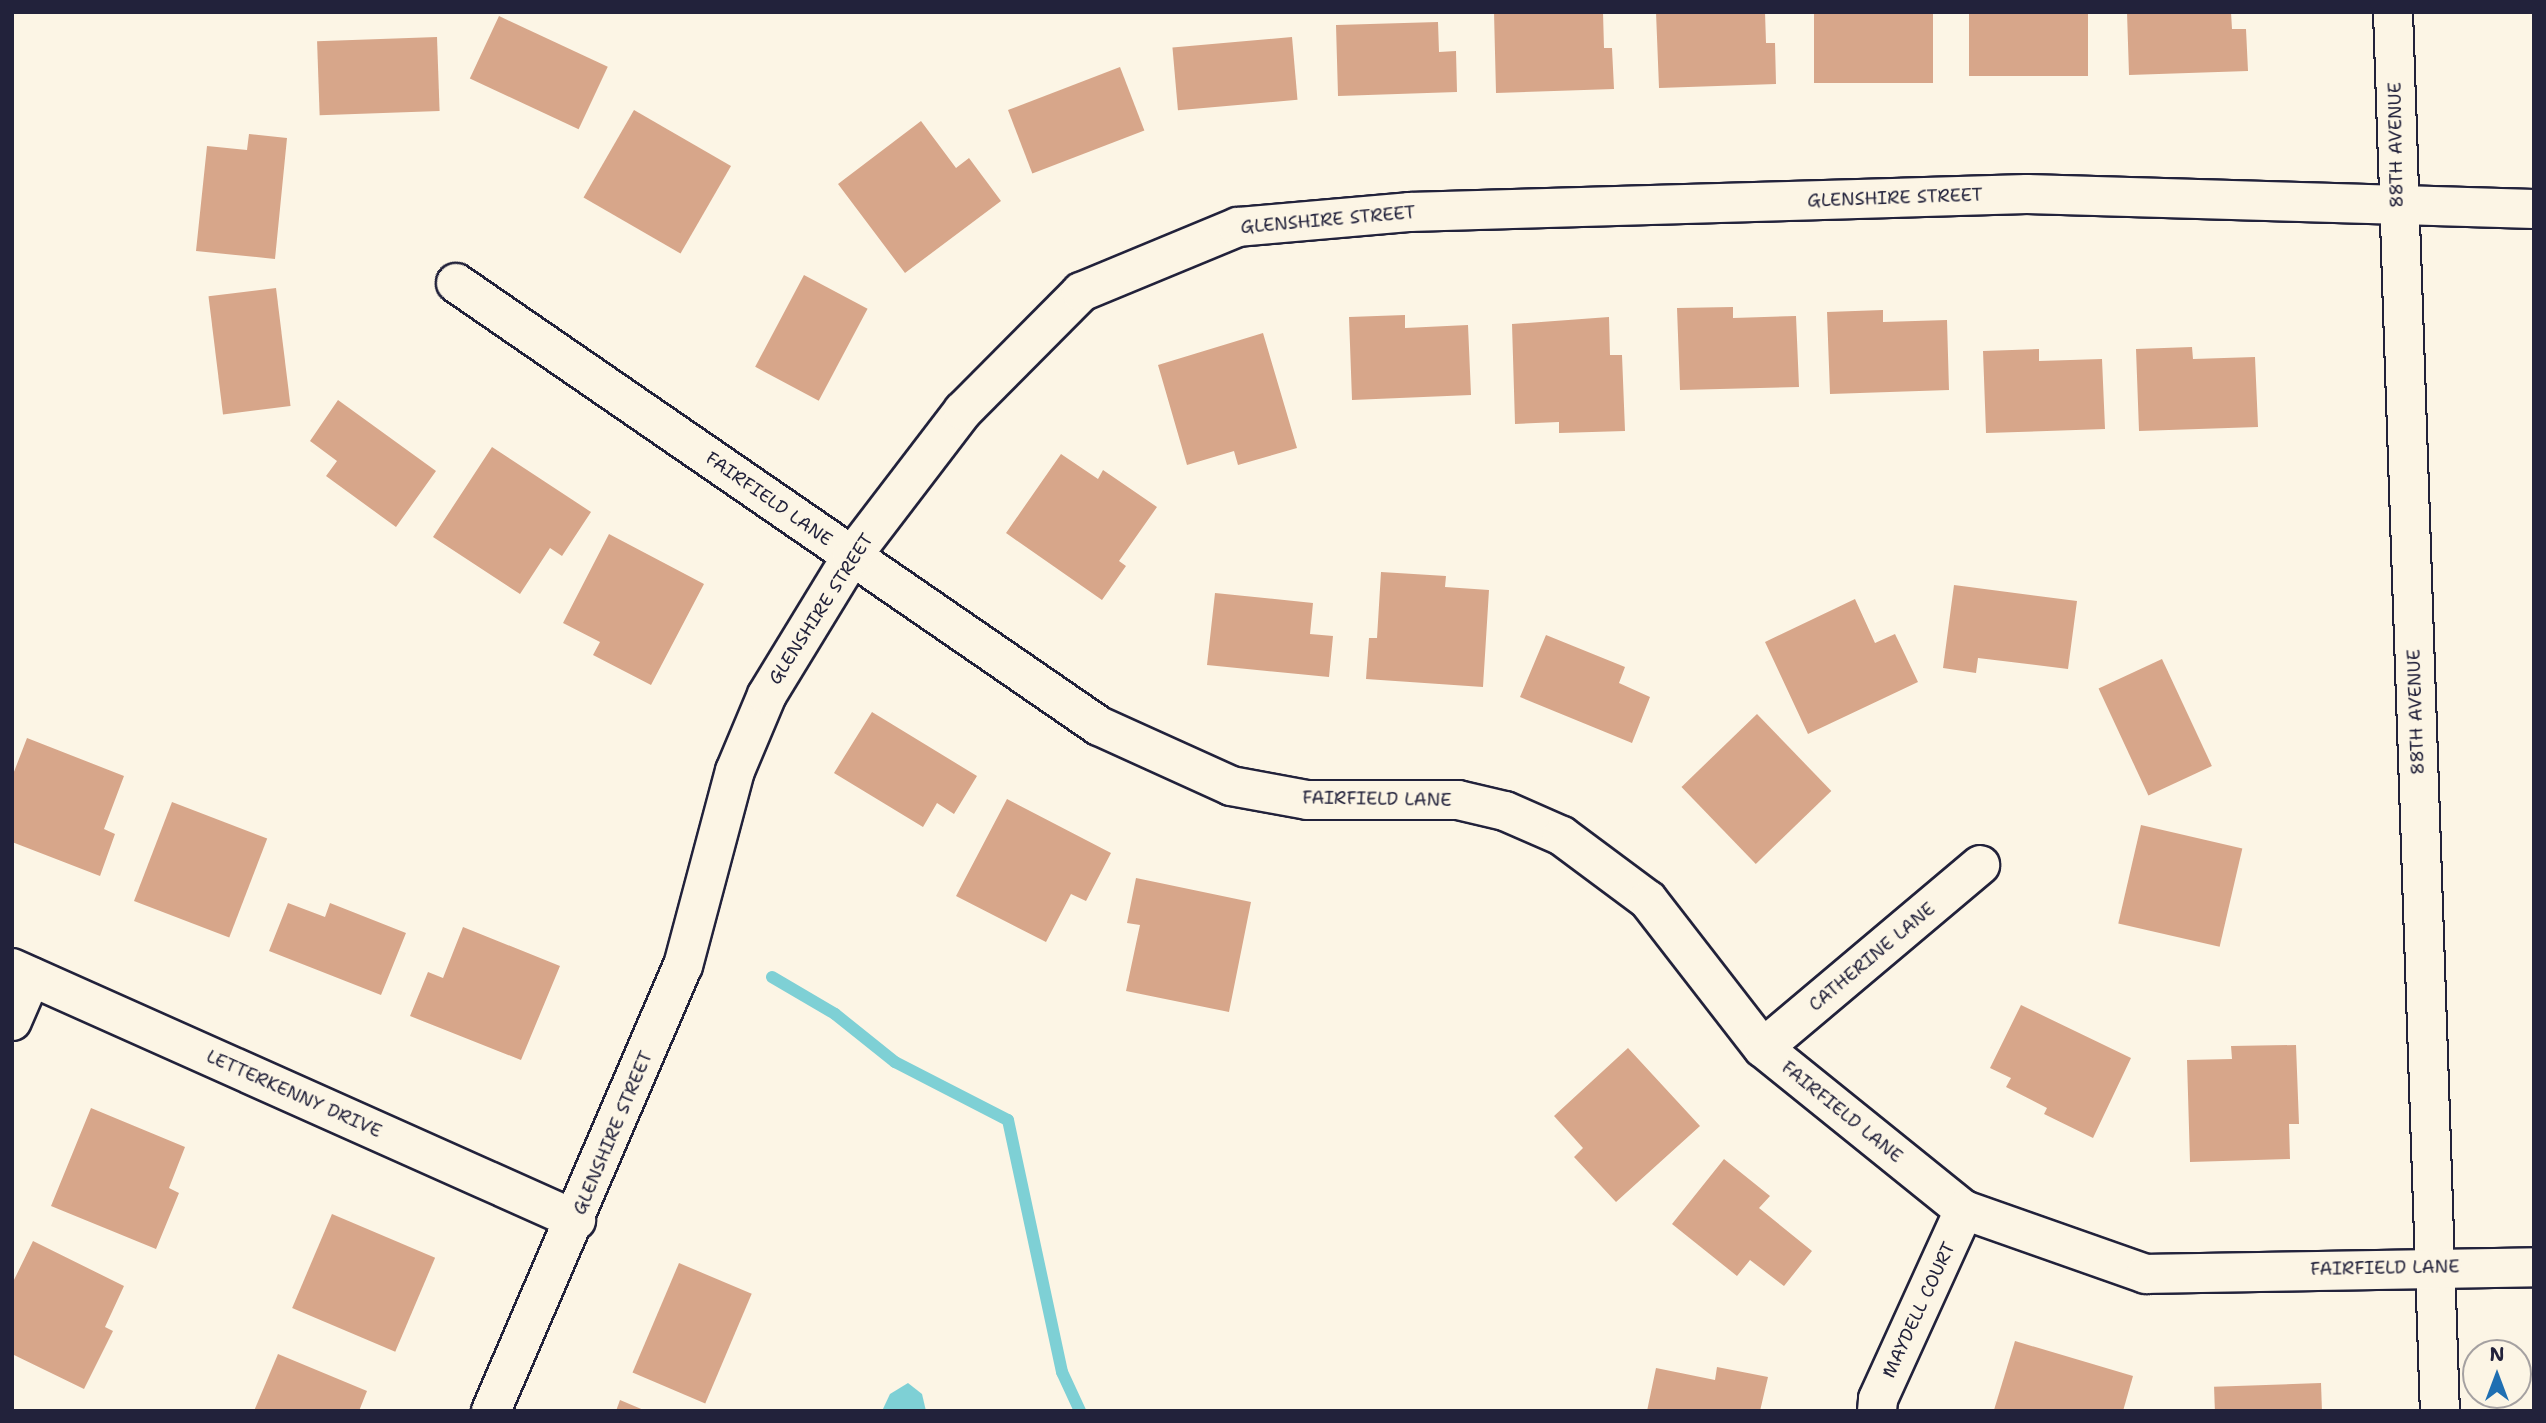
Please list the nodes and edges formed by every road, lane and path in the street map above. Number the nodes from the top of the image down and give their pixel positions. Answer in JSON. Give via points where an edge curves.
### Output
{"nodes":[{"id":1,"x":2393,"y":12,"type":"edge"},
{"id":2,"x":2398,"y":208,"type":"junction"},
{"id":3,"x":2534,"y":209,"type":"edge"},
{"id":4,"x":456,"y":283,"type":"dead end"},
{"id":5,"x":852,"y":556,"type":"junction"},
{"id":6,"x":1980,"y":865,"type":"dead end"},
{"id":7,"x":22,"y":973,"type":"edge"},
{"id":8,"x":12,"y":1021,"type":"edge"},
{"id":9,"x":1763,"y":1048,"type":"junction"},
{"id":10,"x":1964,"y":1210,"type":"junction"},
{"id":11,"x":576,"y":1220,"type":"junction"},
{"id":12,"x":2436,"y":1266,"type":"junction"},
{"id":13,"x":2534,"y":1267,"type":"edge"},
{"id":14,"x":491,"y":1411,"type":"edge"},
{"id":15,"x":1877,"y":1411,"type":"edge"},
{"id":16,"x":2440,"y":1411,"type":"edge"}],
"edges":[{"from":1,"to":2,"type":"street","name":"88TH AVENUE"},
{"from":2,"to":3,"type":"street","name":"GLENSHIRE STREET"},
{"from":2,"to":5,"type":"street","name":"GLENSHIRE STREET","via":[[2027,194],[1409,212],[1238,226],[1081,292],[963,411]]},
{"from":2,"to":12,"type":"street","name":"88TH AVENUE"},
{"from":4,"to":5,"type":"street","name":"FAIRFIELD LANE"},
{"from":5,"to":9,"type":"street","name":"FAIRFIELD LANE","via":[[1099,726],[1231,786],[1307,800],[1458,800],[1505,811],[1562,836],[1648,900]]},
{"from":5,"to":11,"type":"street","name":"GLENSHIRE STREET","via":[[767,695],[753,726],[735,771],[683,966]]},
{"from":6,"to":9,"type":"street","name":"CATHERINE LANE"},
{"from":7,"to":8,"type":"street"},
{"from":7,"to":11,"type":"street","name":"LETTERKENNY DRIVE"},
{"from":9,"to":10,"type":"street","name":"FAIRFIELD LANE"},
{"from":10,"to":12,"type":"street","name":"FAIRFIELD LANE","via":[[2146,1274]]},
{"from":10,"to":15,"type":"street","name":"MAYDELL COURT","via":[[1878,1399]]},
{"from":11,"to":14,"type":"street","name":"GLENSHIRE STREET"},
{"from":12,"to":13,"type":"street","name":"FAIRFIELD LANE"},
{"from":12,"to":16,"type":"street","name":"88TH AVENUE"}]}
